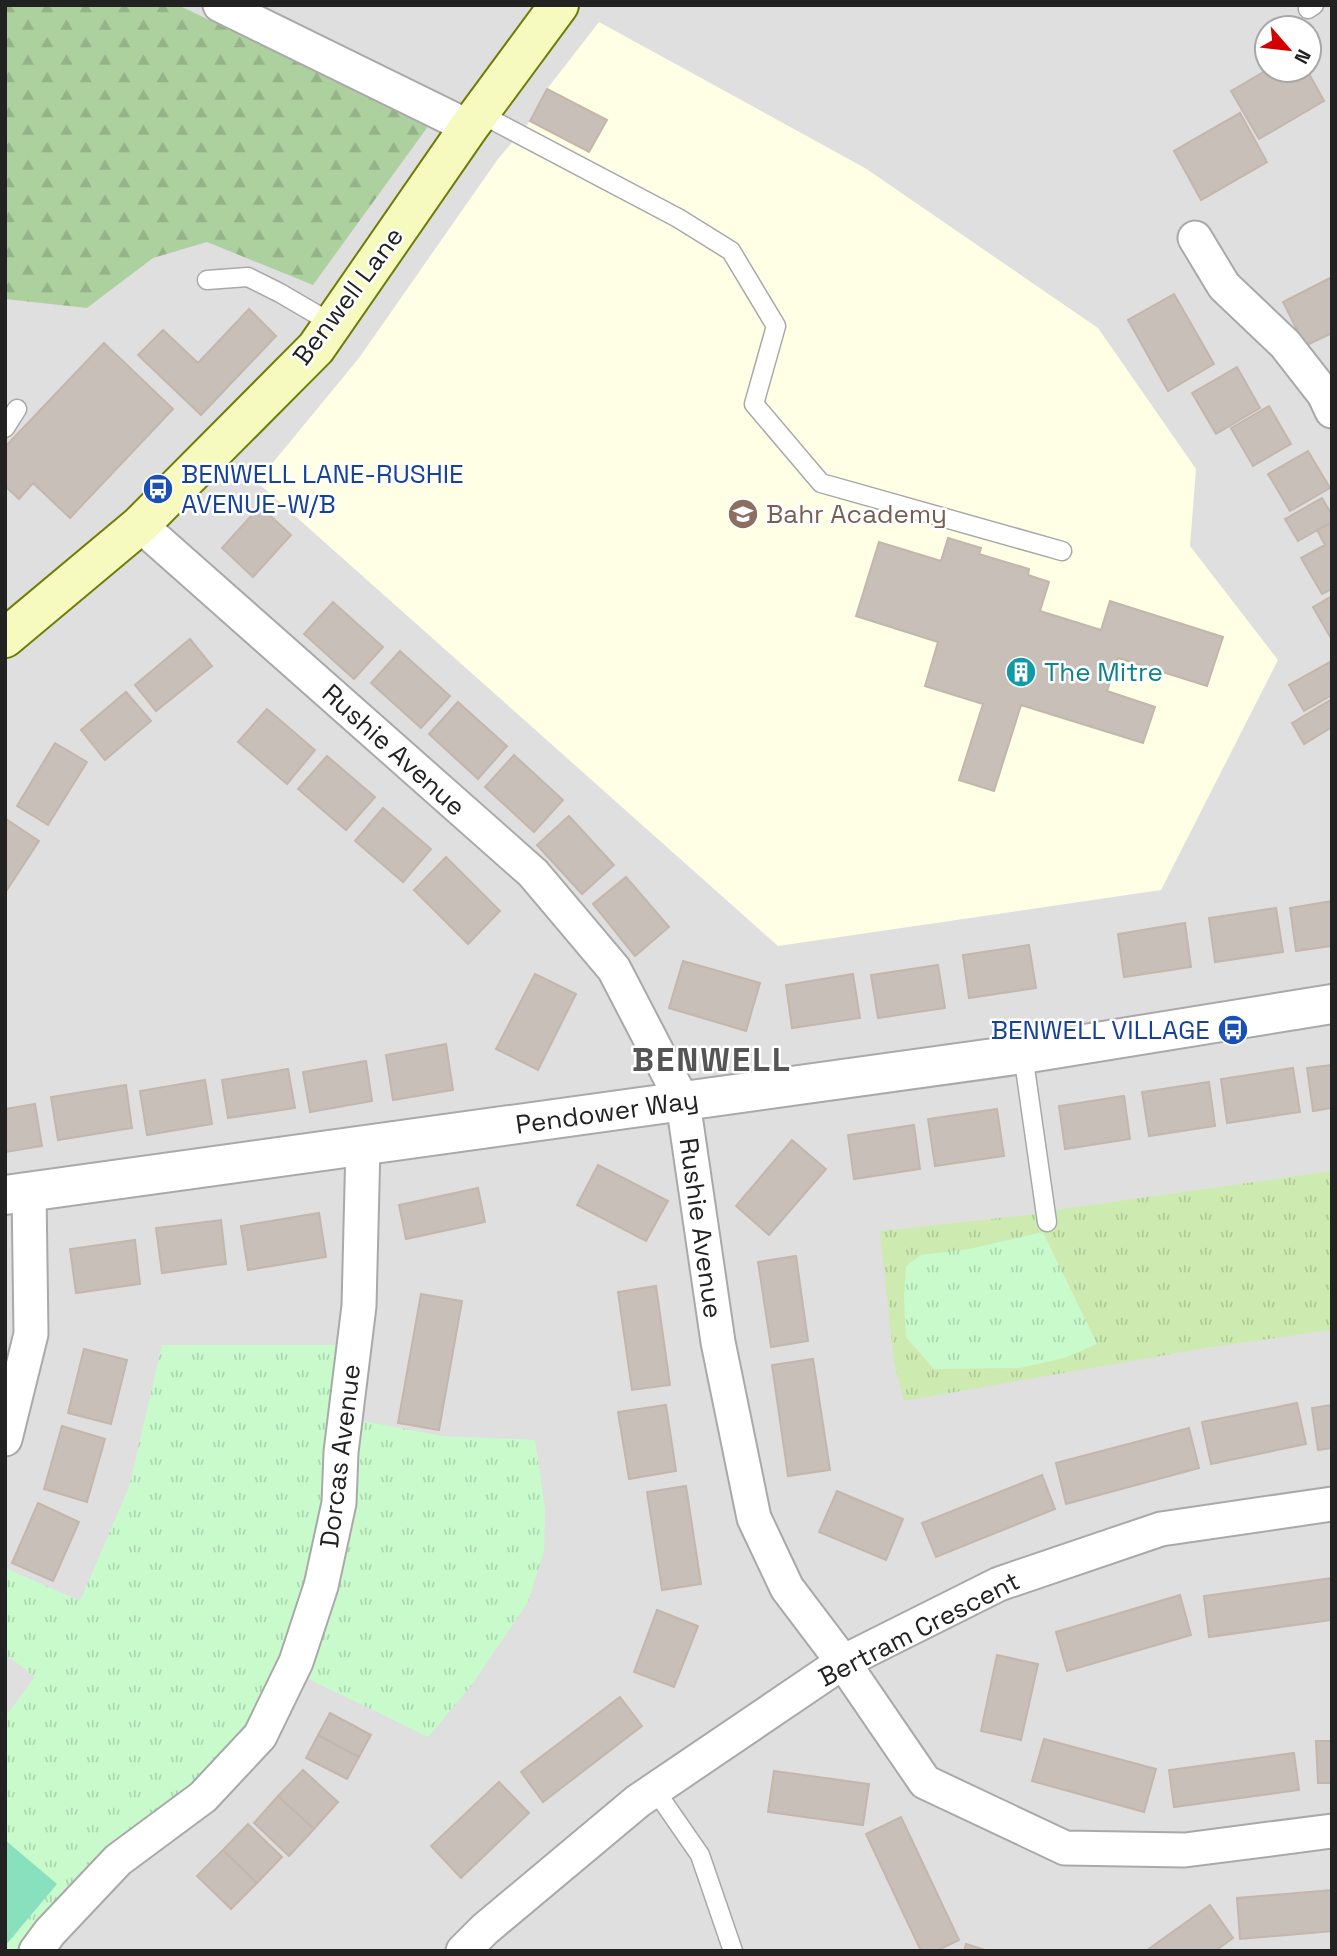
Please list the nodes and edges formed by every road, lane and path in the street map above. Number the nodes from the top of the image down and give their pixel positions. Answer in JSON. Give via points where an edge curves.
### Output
{"nodes":[{"id":1,"x":220,"y":5,"type":"edge"},
{"id":2,"x":559,"y":5,"type":"edge"},
{"id":3,"x":474,"y":120,"type":"junction"},
{"id":4,"x":1195,"y":238,"type":"dead end"},
{"id":5,"x":207,"y":280,"type":"dead end"},
{"id":6,"x":333,"y":324,"type":"junction"},
{"id":7,"x":1329,"y":398,"type":"edge"},
{"id":8,"x":17,"y":409,"type":"dead end"},
{"id":9,"x":5,"y":428,"type":"edge"},
{"id":10,"x":140,"y":525,"type":"junction"},
{"id":11,"x":1062,"y":551,"type":"dead end"},
{"id":12,"x":5,"y":638,"type":"edge"},
{"id":13,"x":1332,"y":1004,"type":"edge"},
{"id":14,"x":1023,"y":1054,"type":"junction"},
{"id":15,"x":683,"y":1102,"type":"junction"},
{"id":16,"x":363,"y":1146,"type":"junction"},
{"id":17,"x":17,"y":1193,"type":"edge"},
{"id":18,"x":1047,"y":1222,"type":"dead end"},
{"id":19,"x":5,"y":1439,"type":"edge"},
{"id":20,"x":1332,"y":1504,"type":"edge"},
{"id":21,"x":843,"y":1662,"type":"junction"},
{"id":22,"x":655,"y":1790,"type":"junction"},
{"id":23,"x":1332,"y":1831,"type":"edge"},
{"id":24,"x":482,"y":1943,"type":"edge"},
{"id":25,"x":36,"y":1951,"type":"edge"},
{"id":26,"x":733,"y":1951,"type":"edge"}],
"edges":[{"from":1,"to":3,"type":"street"},
{"from":2,"to":3,"type":"main road","name":"Benwell Lane"},
{"from":3,"to":6,"type":"main road","name":"Benwell Lane"},
{"from":3,"to":11,"type":"lane","via":[[678,218],[731,251],[776,326],[754,404],[821,483]]},
{"from":4,"to":7,"type":"street","via":[[1224,286],[1285,344]]},
{"from":5,"to":6,"type":"lane","via":[[248,277]]},
{"from":6,"to":10,"type":"main road","name":"Benwell Lane","via":[[316,348]]},
{"from":8,"to":9,"type":"lane"},
{"from":10,"to":12,"type":"main road","name":"Benwell Lane"},
{"from":10,"to":15,"type":"street","name":"Rushie Avenue","via":[[533,873],[614,969]]},
{"from":13,"to":14,"type":"street","name":"Pendower Way"},
{"from":14,"to":15,"type":"street","name":"Pendower Way"},
{"from":14,"to":18,"type":"lane"},
{"from":15,"to":16,"type":"street","name":"Pendower Way"},
{"from":15,"to":21,"type":"street","name":"Rushie Avenue","via":[[718,1342],[754,1518],[787,1588]]},
{"from":16,"to":17,"type":"street","name":"Pendower Way"},
{"from":16,"to":25,"type":"street","name":"Dorcas Avenue","via":[[359,1306],[339,1503],[321,1586],[296,1662],[260,1736],[203,1797],[118,1860]]},
{"from":17,"to":19,"type":"street","via":[[31,1334]]},
{"from":20,"to":21,"type":"street","name":"Bertram Crescent","via":[[1161,1529],[999,1584]]},
{"from":21,"to":22,"type":"street","name":"Bertram Crescent"},
{"from":21,"to":23,"type":"street","name":"Rushie Avenue","via":[[925,1782],[1065,1848],[1185,1850]]},
{"from":22,"to":24,"type":"street","name":"Bertram Crescent"},
{"from":22,"to":26,"type":"lane","via":[[701,1856]]}]}
